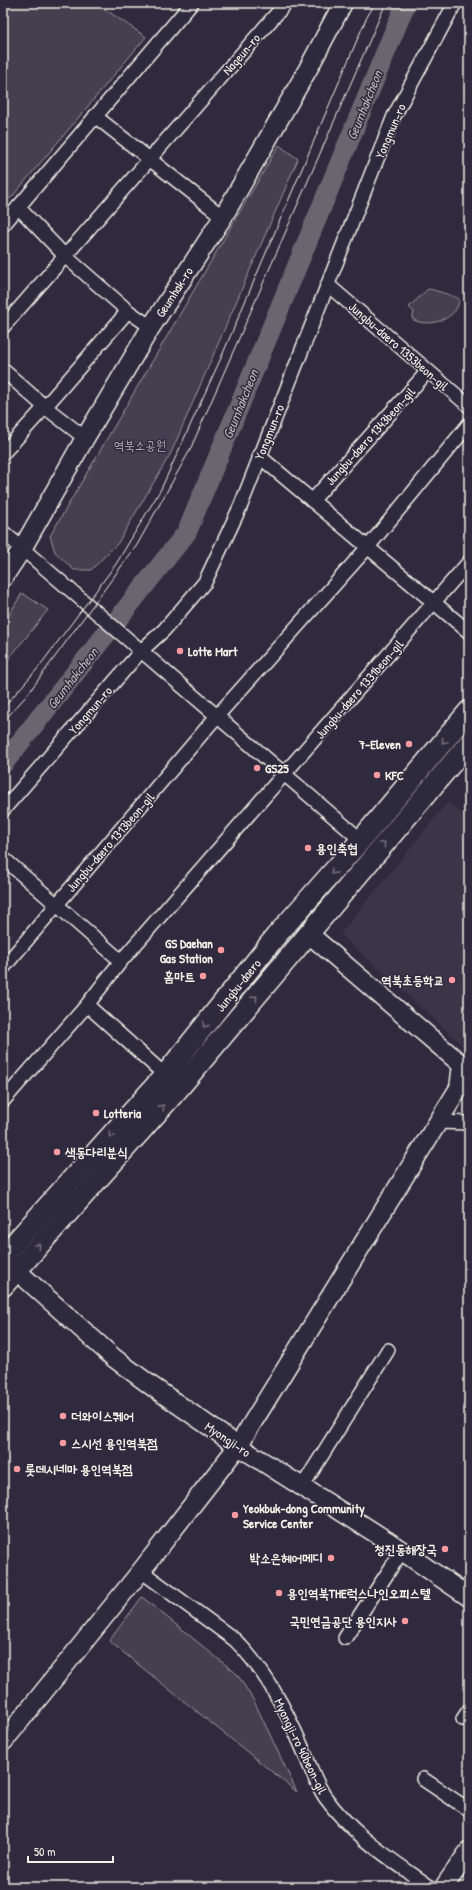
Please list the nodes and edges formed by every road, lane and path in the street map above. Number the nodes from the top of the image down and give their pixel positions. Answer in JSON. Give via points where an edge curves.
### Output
{"nodes":[{"id":1,"x":192,"y":3,"type":"edge"},
{"id":2,"x":286,"y":3,"type":"edge"},
{"id":3,"x":343,"y":3,"type":"edge"},
{"id":4,"x":455,"y":3,"type":"edge"},
{"id":5,"x":95,"y":116,"type":"junction"},
{"id":6,"x":149,"y":160,"type":"junction"},
{"id":7,"x":18,"y":207,"type":"junction"},
{"id":8,"x":3,"y":209,"type":"edge"},
{"id":9,"x":222,"y":218,"type":"junction"},
{"id":10,"x":3,"y":225,"type":"edge"},
{"id":11,"x":65,"y":256,"type":"junction"},
{"id":12,"x":328,"y":285,"type":"junction"},
{"id":13,"x":128,"y":311,"type":"junction"},
{"id":14,"x":3,"y":327,"type":"edge"},
{"id":15,"x":151,"y":328,"type":"junction"},
{"id":16,"x":3,"y":370,"type":"edge"},
{"id":17,"x":428,"y":371,"type":"junction"},
{"id":18,"x":469,"y":406,"type":"edge"},
{"id":19,"x":45,"y":407,"type":"junction"},
{"id":20,"x":469,"y":424,"type":"edge"},
{"id":21,"x":85,"y":438,"type":"junction"},
{"id":22,"x":3,"y":453,"type":"edge"},
{"id":23,"x":259,"y":456,"type":"junction"},
{"id":24,"x":312,"y":500,"type":"junction"},
{"id":25,"x":3,"y":532,"type":"edge"},
{"id":26,"x":368,"y":547,"type":"junction"},
{"id":27,"x":22,"y":549,"type":"junction"},
{"id":28,"x":469,"y":562,"type":"edge"},
{"id":29,"x":3,"y":578,"type":"edge"},
{"id":30,"x":434,"y":602,"type":"junction"},
{"id":31,"x":469,"y":632,"type":"edge"},
{"id":32,"x":141,"y":651,"type":"junction"},
{"id":33,"x":469,"y":711,"type":"edge"},
{"id":34,"x":218,"y":716,"type":"junction"},
{"id":35,"x":469,"y":743,"type":"edge"},
{"id":36,"x":284,"y":775,"type":"junction"},
{"id":37,"x":3,"y":810,"type":"edge"},
{"id":38,"x":361,"y":840,"type":"junction"},
{"id":39,"x":3,"y":858,"type":"edge"},
{"id":40,"x":56,"y":905,"type":"junction"},
{"id":41,"x":308,"y":934,"type":"junction"},
{"id":42,"x":121,"y":962,"type":"junction"},
{"id":43,"x":3,"y":968,"type":"edge"},
{"id":44,"x":87,"y":1005,"type":"junction"},
{"id":45,"x":165,"y":1075,"type":"junction"},
{"id":46,"x":3,"y":1101,"type":"edge"},
{"id":47,"x":438,"y":1122,"type":"junction"},
{"id":48,"x":469,"y":1123,"type":"edge"},
{"id":49,"x":3,"y":1256,"type":"edge"},
{"id":50,"x":10,"y":1265,"type":"edge"},
{"id":51,"x":3,"y":1286,"type":"edge"},
{"id":52,"x":388,"y":1350,"type":"dead end"},
{"id":53,"x":238,"y":1446,"type":"junction"},
{"id":54,"x":302,"y":1486,"type":"junction"},
{"id":55,"x":402,"y":1551,"type":"junction"},
{"id":56,"x":141,"y":1570,"type":"junction"},
{"id":57,"x":469,"y":1597,"type":"edge"},
{"id":58,"x":344,"y":1638,"type":"dead end"},
{"id":59,"x":3,"y":1742,"type":"edge"},
{"id":60,"x":423,"y":1779,"type":"dead end"},
{"id":61,"x":469,"y":1810,"type":"edge"},
{"id":62,"x":469,"y":1851,"type":"edge"},
{"id":63,"x":430,"y":1887,"type":"edge"},
{"id":64,"x":444,"y":1887,"type":"edge"}],
"edges":[{"from":1,"to":5,"type":"street"},
{"from":2,"to":6,"type":"street","name":"Nageun-ro"},
{"from":3,"to":9,"type":"main road","name":"Geumhak-ro"},
{"from":4,"to":12,"type":"street","name":"Yongmun-ro","via":[[394,116]]},
{"from":5,"to":6,"type":"street"},
{"from":5,"to":7,"type":"street"},
{"from":6,"to":9,"type":"street"},
{"from":6,"to":11,"type":"street","name":"Nageun-ro"},
{"from":7,"to":8,"type":"street"},
{"from":7,"to":10,"type":"street"},
{"from":7,"to":11,"type":"street"},
{"from":9,"to":15,"type":"main road","name":"Geumhak-ro"},
{"from":11,"to":13,"type":"street"},
{"from":11,"to":14,"type":"street","name":"Nageun-ro"},
{"from":12,"to":17,"type":"street","name":"Jungbu-daero 1353beon-gil"},
{"from":12,"to":23,"type":"street","name":"Yongmun-ro"},
{"from":13,"to":15,"type":"street"},
{"from":13,"to":19,"type":"street"},
{"from":15,"to":21,"type":"main road","name":"Geumhak-ro"},
{"from":16,"to":19,"type":"street"},
{"from":17,"to":18,"type":"street","name":"Jungbu-daero 1353beon-gil"},
{"from":17,"to":24,"type":"street","name":"Jungbu-daero 1343beon-gil"},
{"from":19,"to":21,"type":"street"},
{"from":19,"to":22,"type":"street"},
{"from":20,"to":26,"type":"street"},
{"from":21,"to":27,"type":"main road","name":"Geumhak-ro"},
{"from":23,"to":24,"type":"street"},
{"from":23,"to":32,"type":"street","name":"Yongmun-ro","via":[[241,505],[205,582],[164,630]]},
{"from":24,"to":26,"type":"street"},
{"from":25,"to":27,"type":"street"},
{"from":26,"to":30,"type":"street"},
{"from":26,"to":34,"type":"street"},
{"from":27,"to":29,"type":"main road","name":"Geumhak-ro"},
{"from":27,"to":32,"type":"street"},
{"from":28,"to":30,"type":"street"},
{"from":30,"to":31,"type":"street"},
{"from":30,"to":36,"type":"street","name":"Jungbu-daero 1331beon-gil"},
{"from":32,"to":34,"type":"street"},
{"from":32,"to":37,"type":"street","name":"Yongmun-ro"},
{"from":33,"to":38,"type":"main road","name":"Jungbu-daero","one_way":true},
{"from":34,"to":36,"type":"street"},
{"from":34,"to":40,"type":"street","name":"Jungbu-daero 1313beon-gil"},
{"from":41,"to":35,"type":"main road","name":"Jungbu-daero","one_way":true},
{"from":36,"to":38,"type":"street"},
{"from":36,"to":42,"type":"street"},
{"from":38,"to":45,"type":"main road","name":"Jungbu-daero","one_way":true,"via":[[276,936]]},
{"from":39,"to":40,"type":"street"},
{"from":40,"to":42,"type":"street"},
{"from":40,"to":43,"type":"street","name":"Jungbu-daero 1313beon-gil"},
{"from":41,"to":47,"type":"main road","via":[[462,1065],[459,1088]]},
{"from":50,"to":41,"type":"main road","name":"Jungbu-daero","one_way":true,"via":[[179,1088]]},
{"from":42,"to":44,"type":"street"},
{"from":44,"to":45,"type":"street"},
{"from":44,"to":46,"type":"street"},
{"from":45,"to":49,"type":"main road","name":"Jungbu-daero","one_way":true},
{"from":47,"to":48,"type":"street"},
{"from":47,"to":53,"type":"main road"},
{"from":50,"to":51,"type":"main road","name":"Jungbu-daero"},
{"from":50,"to":53,"type":"main road","name":"Myongji-ro","via":[[114,1358]]},
{"from":52,"to":54,"type":"street"},
{"from":53,"to":54,"type":"main road","name":"Myongji-ro"},
{"from":53,"to":56,"type":"main road"},
{"from":54,"to":55,"type":"main road","name":"Myongji-ro"},
{"from":55,"to":57,"type":"main road","name":"Myongji-ro"},
{"from":55,"to":58,"type":"street"},
{"from":56,"to":59,"type":"main road"},
{"from":56,"to":63,"type":"street","name":"Myongji-ro 40beon-gil","via":[[243,1648],[289,1716],[324,1796],[359,1837]]},
{"from":60,"to":61,"type":"street"},
{"from":62,"to":64,"type":"main road"}]}
